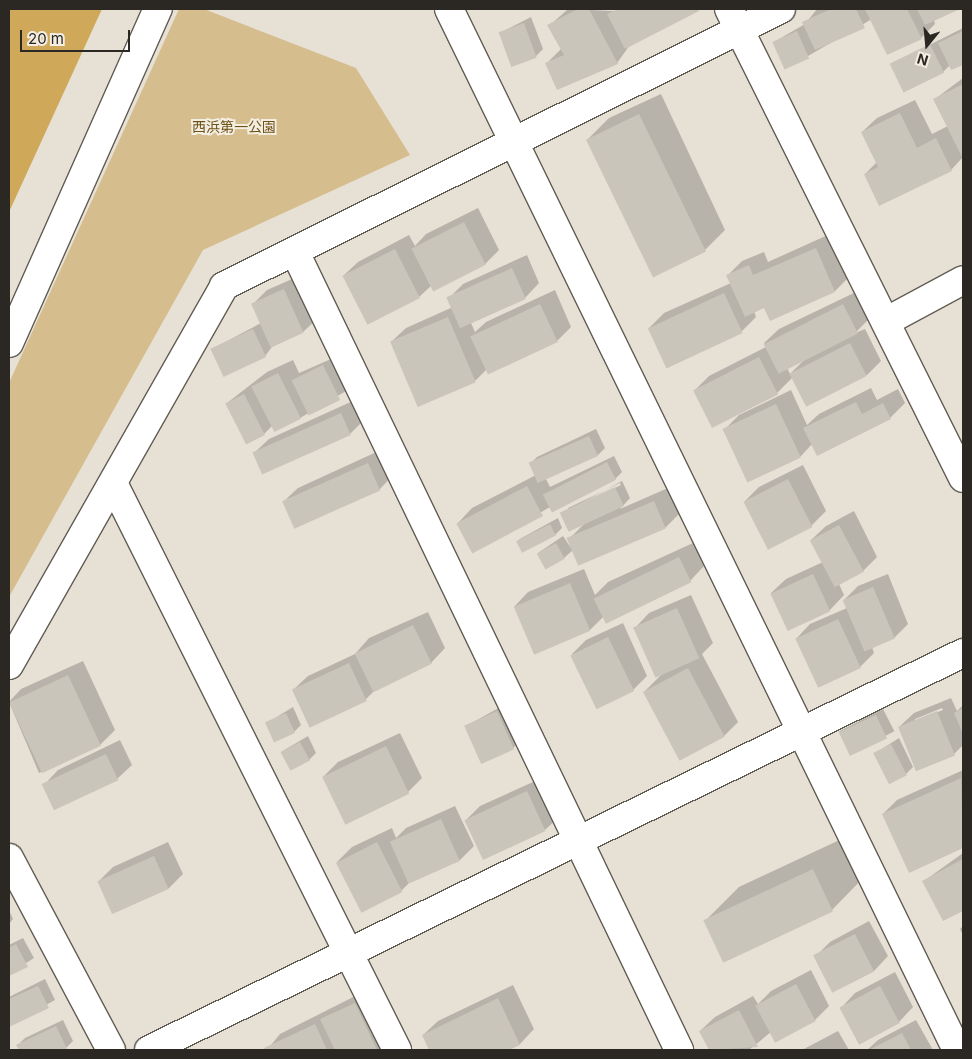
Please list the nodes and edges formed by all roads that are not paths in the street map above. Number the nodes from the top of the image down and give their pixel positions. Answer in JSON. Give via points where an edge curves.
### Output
{"nodes":[{"id":1,"x":158,"y":9,"type":"edge"},
{"id":2,"x":449,"y":9,"type":"edge"},
{"id":3,"x":781,"y":9,"type":"edge"},
{"id":4,"x":734,"y":19,"type":"edge"},
{"id":5,"x":513,"y":144,"type":"junction"},
{"id":6,"x":295,"y":252,"type":"junction"},
{"id":7,"x":963,"y":280,"type":"edge"},
{"id":8,"x":887,"y":321,"type":"junction"},
{"id":9,"x":9,"y":343,"type":"edge"},
{"id":10,"x":963,"y":478,"type":"edge"},
{"id":11,"x":114,"y":485,"type":"junction"},
{"id":12,"x":963,"y":652,"type":"edge"},
{"id":13,"x":9,"y":666,"type":"edge"},
{"id":14,"x":798,"y":732,"type":"junction"},
{"id":15,"x":578,"y":843,"type":"junction"},
{"id":16,"x":9,"y":858,"type":"edge"},
{"id":17,"x":350,"y":954,"type":"junction"},
{"id":18,"x":110,"y":1050,"type":"edge"},
{"id":19,"x":149,"y":1050,"type":"edge"},
{"id":20,"x":397,"y":1050,"type":"edge"},
{"id":21,"x":679,"y":1050,"type":"edge"},
{"id":22,"x":956,"y":1050,"type":"edge"}],
"edges":[{"from":1,"to":9,"type":"street"},
{"from":2,"to":5,"type":"street"},
{"from":3,"to":4,"type":"street"},
{"from":4,"to":5,"type":"street"},
{"from":4,"to":8,"type":"street"},
{"from":5,"to":6,"type":"street"},
{"from":5,"to":14,"type":"street"},
{"from":6,"to":11,"type":"street","via":[[224,286]]},
{"from":6,"to":15,"type":"street"},
{"from":7,"to":8,"type":"street"},
{"from":8,"to":10,"type":"street"},
{"from":11,"to":13,"type":"street"},
{"from":11,"to":17,"type":"street"},
{"from":12,"to":14,"type":"street"},
{"from":14,"to":15,"type":"street"},
{"from":14,"to":22,"type":"street"},
{"from":15,"to":17,"type":"street"},
{"from":15,"to":21,"type":"street"},
{"from":16,"to":18,"type":"street"},
{"from":17,"to":19,"type":"street"},
{"from":17,"to":20,"type":"street"}]}
